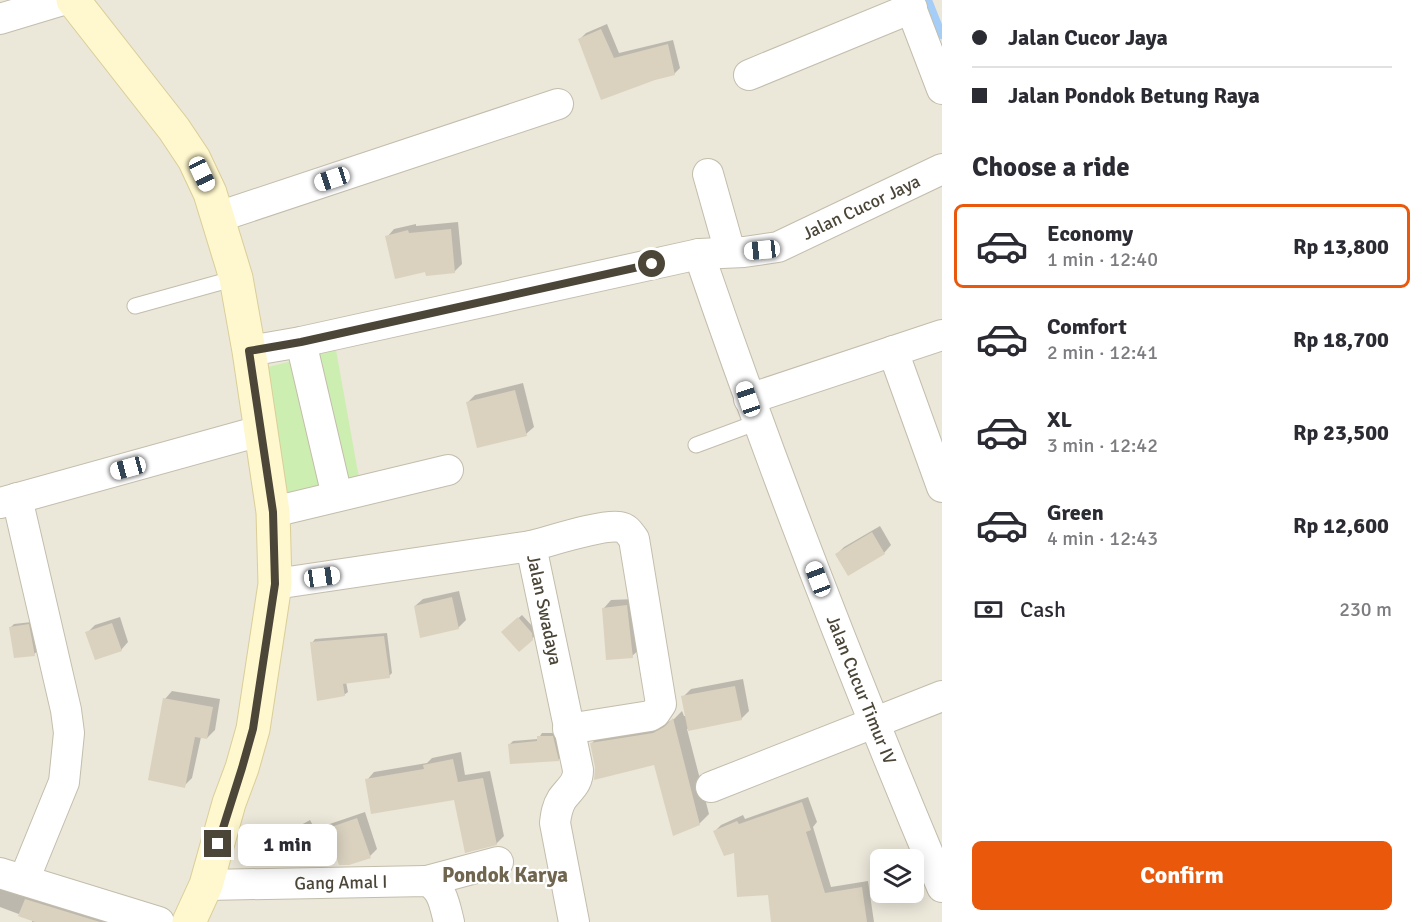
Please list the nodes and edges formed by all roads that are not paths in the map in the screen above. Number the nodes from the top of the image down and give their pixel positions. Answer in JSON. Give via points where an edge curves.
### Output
{"nodes":[{"id":1,"x":63,"y":0,"type":"edge"},
{"id":2,"x":73,"y":0,"type":"edge"},
{"id":3,"x":910,"y":4,"type":"edge"},
{"id":4,"x":0,"y":19,"type":"edge"},
{"id":5,"x":749,"y":75,"type":"dead end"},
{"id":6,"x":942,"y":88,"type":"edge"},
{"id":7,"x":558,"y":104,"type":"dead end"},
{"id":8,"x":942,"y":169,"type":"edge"},
{"id":9,"x":708,"y":174,"type":"dead end"},
{"id":10,"x":218,"y":217,"type":"junction"},
{"id":11,"x":730,"y":252,"type":"junction"},
{"id":12,"x":699,"y":254,"type":"junction"},
{"id":13,"x":236,"y":278,"type":"junction"},
{"id":14,"x":135,"y":306,"type":"dead end"},
{"id":15,"x":942,"y":335,"type":"edge"},
{"id":16,"x":301,"y":342,"type":"junction"},
{"id":17,"x":249,"y":351,"type":"junction"},
{"id":18,"x":892,"y":351,"type":"junction"},
{"id":19,"x":753,"y":411,"type":"junction"},
{"id":20,"x":260,"y":431,"type":"junction"},
{"id":21,"x":696,"y":445,"type":"dead end"},
{"id":22,"x":448,"y":470,"type":"dead end"},
{"id":23,"x":942,"y":487,"type":"edge"},
{"id":24,"x":337,"y":496,"type":"junction"},
{"id":25,"x":8,"y":500,"type":"edge"},
{"id":26,"x":273,"y":512,"type":"junction"},
{"id":27,"x":531,"y":546,"type":"junction"},
{"id":28,"x":275,"y":584,"type":"junction"},
{"id":29,"x":942,"y":696,"type":"edge"},
{"id":30,"x":873,"y":724,"type":"junction"},
{"id":31,"x":568,"y":729,"type":"junction"},
{"id":32,"x":711,"y":787,"type":"dead end"},
{"id":33,"x":498,"y":862,"type":"dead end"},
{"id":34,"x":12,"y":877,"type":"edge"},
{"id":35,"x":427,"y":881,"type":"junction"},
{"id":36,"x":206,"y":885,"type":"junction"},
{"id":37,"x":942,"y":887,"type":"edge"},
{"id":38,"x":159,"y":922,"type":"edge"},
{"id":39,"x":189,"y":922,"type":"edge"},
{"id":40,"x":449,"y":922,"type":"edge"},
{"id":41,"x":574,"y":922,"type":"edge"}],
"edges":[{"from":1,"to":4,"type":"street"},
{"from":2,"to":10,"type":"main road","via":[[186,146]]},
{"from":3,"to":5,"type":"street"},
{"from":3,"to":6,"type":"street"},
{"from":7,"to":10,"type":"street"},
{"from":8,"to":11,"type":"street","name":"Jalan Cucor Jaya","via":[[777,247]]},
{"from":9,"to":11,"type":"street"},
{"from":10,"to":13,"type":"main road"},
{"from":11,"to":12,"type":"street","name":"Jalan Cucor Jaya"},
{"from":12,"to":16,"type":"street","name":"Jalan Cucor Jaya"},
{"from":12,"to":19,"type":"street","name":"Jalan Cucur Timur IV"},
{"from":13,"to":14,"type":"lane"},
{"from":13,"to":17,"type":"main road"},
{"from":15,"to":18,"type":"street"},
{"from":16,"to":17,"type":"street","name":"Jalan Cucor Jaya"},
{"from":16,"to":24,"type":"street"},
{"from":17,"to":20,"type":"main road"},
{"from":18,"to":19,"type":"street"},
{"from":18,"to":23,"type":"street"},
{"from":19,"to":21,"type":"lane"},
{"from":19,"to":30,"type":"street","name":"Jalan Cucur Timur IV"},
{"from":20,"to":25,"type":"street"},
{"from":20,"to":26,"type":"main road"},
{"from":22,"to":24,"type":"street"},
{"from":24,"to":26,"type":"street"},
{"from":25,"to":34,"type":"street","via":[[69,733],[64,782]]},
{"from":26,"to":28,"type":"main road"},
{"from":27,"to":28,"type":"street","name":"Jalan Swadaya"},
{"from":27,"to":31,"type":"street","name":"Jalan Swadaya"},
{"from":27,"to":31,"type":"street","via":[[604,528],[621,527],[634,539],[661,704],[650,716]]},
{"from":28,"to":36,"type":"main road","via":[[253,729]]},
{"from":29,"to":30,"type":"street"},
{"from":30,"to":32,"type":"street"},
{"from":30,"to":37,"type":"street","name":"Jalan Cucur Timur IV"},
{"from":31,"to":41,"type":"street","name":"Jalan Swadaya","via":[[577,780],[557,810],[555,828]]},
{"from":33,"to":35,"type":"street","name":"Gang Amal I"},
{"from":34,"to":38,"type":"street"},
{"from":35,"to":36,"type":"street","name":"Gang Amal I"},
{"from":35,"to":40,"type":"street","via":[[439,891]]},
{"from":36,"to":39,"type":"main road"}]}
